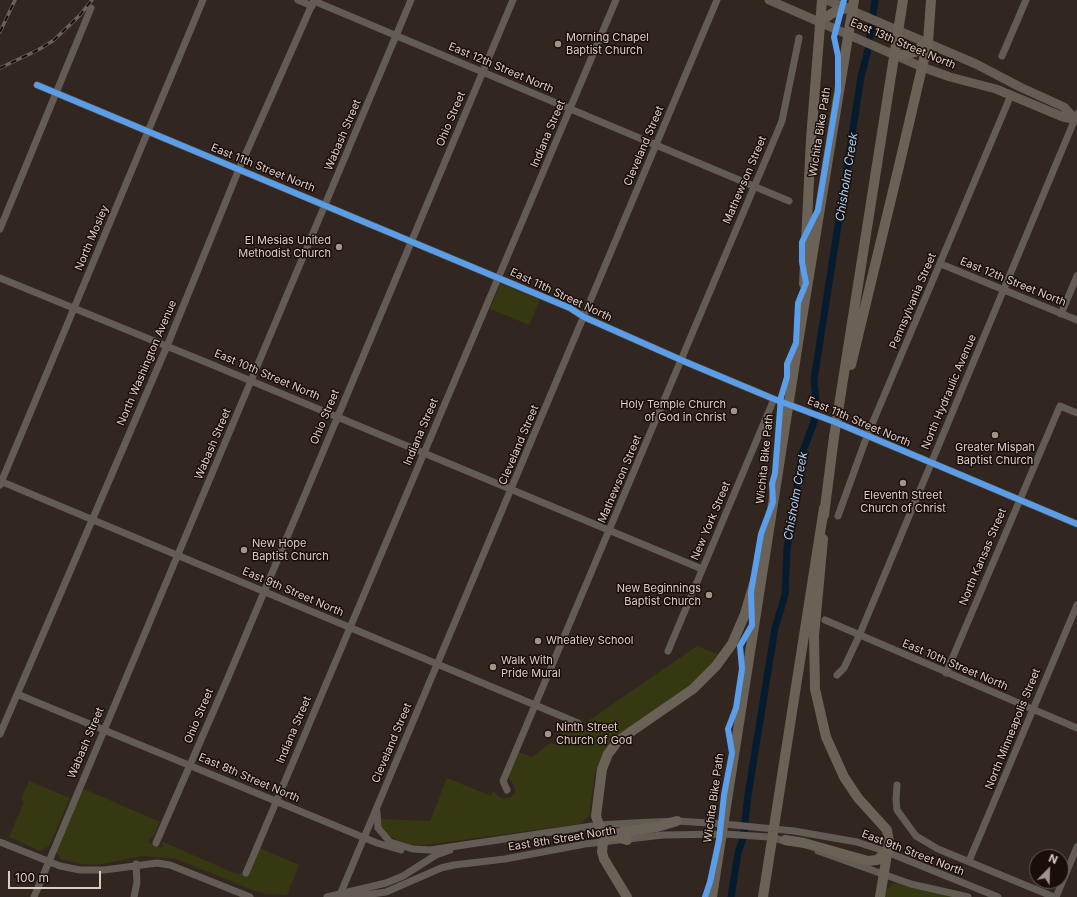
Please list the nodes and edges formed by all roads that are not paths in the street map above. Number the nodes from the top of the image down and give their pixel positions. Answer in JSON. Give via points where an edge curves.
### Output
{"nodes":[{"id":1,"x":203,"y":0,"type":"edge"},
{"id":2,"x":298,"y":0,"type":"edge"},
{"id":3,"x":411,"y":0,"type":"edge"},
{"id":4,"x":514,"y":0,"type":"edge"},
{"id":5,"x":616,"y":0,"type":"edge"},
{"id":6,"x":717,"y":0,"type":"edge"},
{"id":7,"x":769,"y":0,"type":"edge"},
{"id":8,"x":822,"y":0,"type":"edge"},
{"id":9,"x":827,"y":0,"type":"edge"},
{"id":10,"x":854,"y":0,"type":"edge"},
{"id":11,"x":903,"y":0,"type":"edge"},
{"id":12,"x":931,"y":0,"type":"edge"},
{"id":13,"x":1026,"y":0,"type":"edge"},
{"id":14,"x":313,"y":2,"type":"edge"},
{"id":15,"x":91,"y":8,"type":"dead end"},
{"id":16,"x":847,"y":8,"type":"junction"},
{"id":17,"x":820,"y":21,"type":"junction"},
{"id":18,"x":396,"y":35,"type":"junction"},
{"id":19,"x":799,"y":38,"type":"dead end"},
{"id":20,"x":928,"y":42,"type":"junction"},
{"id":21,"x":893,"y":54,"type":"junction"},
{"id":22,"x":1002,"y":56,"type":"dead end"},
{"id":23,"x":922,"y":67,"type":"junction"},
{"id":24,"x":483,"y":72,"type":"junction"},
{"id":25,"x":37,"y":85,"type":"dead end"},
{"id":26,"x":55,"y":93,"type":"junction"},
{"id":27,"x":1011,"y":95,"type":"junction"},
{"id":28,"x":570,"y":109,"type":"junction"},
{"id":29,"x":1076,"y":118,"type":"edge"},
{"id":30,"x":148,"y":132,"type":"junction"},
{"id":31,"x":656,"y":145,"type":"junction"},
{"id":32,"x":239,"y":169,"type":"junction"},
{"id":33,"x":754,"y":187,"type":"junction"},
{"id":34,"x":789,"y":201,"type":"dead end"},
{"id":35,"x":325,"y":205,"type":"junction"},
{"id":36,"x":0,"y":229,"type":"edge"},
{"id":37,"x":412,"y":241,"type":"junction"},
{"id":38,"x":941,"y":264,"type":"junction"},
{"id":39,"x":1077,"y":276,"type":"edge"},
{"id":40,"x":0,"y":278,"type":"edge"},
{"id":41,"x":499,"y":278,"type":"junction"},
{"id":42,"x":1003,"y":290,"type":"junction"},
{"id":43,"x":74,"y":309,"type":"junction"},
{"id":44,"x":1061,"y":314,"type":"junction"},
{"id":45,"x":584,"y":317,"type":"junction"},
{"id":46,"x":1077,"y":320,"type":"edge"},
{"id":47,"x":798,"y":343,"type":"junction"},
{"id":48,"x":167,"y":346,"type":"junction"},
{"id":49,"x":682,"y":361,"type":"junction"},
{"id":50,"x":252,"y":381,"type":"junction"},
{"id":51,"x":774,"y":399,"type":"junction"},
{"id":52,"x":1077,"y":413,"type":"edge"},
{"id":53,"x":337,"y":416,"type":"junction"},
{"id":54,"x":867,"y":436,"type":"junction"},
{"id":55,"x":834,"y":437,"type":"junction"},
{"id":56,"x":424,"y":453,"type":"junction"},
{"id":57,"x":931,"y":463,"type":"junction"},
{"id":58,"x":0,"y":482,"type":"edge"},
{"id":59,"x":512,"y":489,"type":"junction"},
{"id":60,"x":1020,"y":501,"type":"junction"},
{"id":61,"x":824,"y":508,"type":"junction"},
{"id":62,"x":838,"y":516,"type":"dead end"},
{"id":63,"x":92,"y":520,"type":"junction"},
{"id":64,"x":771,"y":521,"type":"junction"},
{"id":65,"x":1077,"y":524,"type":"edge"},
{"id":66,"x":610,"y":530,"type":"junction"},
{"id":67,"x":177,"y":556,"type":"junction"},
{"id":68,"x":702,"y":569,"type":"junction"},
{"id":69,"x":264,"y":592,"type":"junction"},
{"id":70,"x":1077,"y":605,"type":"edge"},
{"id":71,"x":825,"y":620,"type":"dead end"},
{"id":72,"x":350,"y":628,"type":"junction"},
{"id":73,"x":859,"y":636,"type":"junction"},
{"id":74,"x":668,"y":651,"type":"dead end"},
{"id":75,"x":438,"y":664,"type":"junction"},
{"id":76,"x":946,"y":673,"type":"junction"},
{"id":77,"x":837,"y":675,"type":"dead end"},
{"id":78,"x":18,"y":694,"type":"junction"},
{"id":79,"x":536,"y":705,"type":"junction"},
{"id":80,"x":1033,"y":709,"type":"junction"},
{"id":81,"x":3,"y":717,"type":"edge"},
{"id":82,"x":578,"y":723,"type":"dead end"},
{"id":83,"x":1077,"y":728,"type":"edge"},
{"id":84,"x":104,"y":729,"type":"junction"},
{"id":85,"x":0,"y":734,"type":"edge"},
{"id":86,"x":190,"y":765,"type":"junction"},
{"id":87,"x":897,"y":785,"type":"dead end"},
{"id":88,"x":506,"y":790,"type":"dead end"},
{"id":89,"x":275,"y":801,"type":"junction"},
{"id":90,"x":377,"y":808,"type":"junction"},
{"id":91,"x":677,"y":821,"type":"junction"},
{"id":92,"x":724,"y":824,"type":"joint"},
{"id":93,"x":599,"y":825,"type":"junction"},
{"id":94,"x":724,"y":834,"type":"joint"},
{"id":95,"x":612,"y":835,"type":"junction"},
{"id":96,"x":364,"y":837,"type":"junction"},
{"id":97,"x":627,"y":840,"type":"junction"},
{"id":98,"x":784,"y":840,"type":"junction"},
{"id":99,"x":0,"y":842,"type":"edge"},
{"id":100,"x":604,"y":842,"type":"junction"},
{"id":101,"x":156,"y":843,"type":"dead end"},
{"id":102,"x":472,"y":845,"type":"junction"},
{"id":103,"x":1077,"y":847,"type":"edge"},
{"id":104,"x":430,"y":850,"type":"junction"},
{"id":105,"x":887,"y":852,"type":"junction"},
{"id":106,"x":48,"y":861,"type":"junction"},
{"id":107,"x":969,"y":861,"type":"junction"},
{"id":108,"x":136,"y":864,"type":"junction"},
{"id":109,"x":246,"y":873,"type":"dead end"},
{"id":110,"x":883,"y":875,"type":"junction"},
{"id":111,"x":135,"y":894,"type":"edge"},
{"id":112,"x":339,"y":896,"type":"edge"},
{"id":113,"x":34,"y":897,"type":"edge"},
{"id":114,"x":250,"y":897,"type":"edge"},
{"id":115,"x":327,"y":897,"type":"edge"},
{"id":116,"x":627,"y":897,"type":"edge"},
{"id":117,"x":712,"y":897,"type":"edge"},
{"id":118,"x":763,"y":897,"type":"edge"},
{"id":119,"x":880,"y":897,"type":"edge"},
{"id":120,"x":968,"y":897,"type":"edge"},
{"id":121,"x":998,"y":897,"type":"edge"},
{"id":122,"x":1055,"y":897,"type":"edge"}],
"edges":[{"from":1,"to":30,"type":"street","name":"North Mosley"},
{"from":2,"to":14,"type":"street","name":"East 12th Street North"},
{"from":3,"to":18,"type":"street","name":"Wabash Street"},
{"from":4,"to":24,"type":"street","name":"Ohio Street"},
{"from":5,"to":28,"type":"street","name":"Indiana Street"},
{"from":6,"to":31,"type":"street","name":"Cleveland Street"},
{"from":7,"to":17,"type":"main road","name":"East 13th Street North"},
{"from":8,"to":17,"type":"highway"},
{"from":9,"to":16,"type":"main road","name":"East 13th Street North"},
{"from":10,"to":47,"type":"highway","bridge":true},
{"from":11,"to":55,"type":"highway","bridge":true},
{"from":12,"to":20,"type":"highway"},
{"from":13,"to":22,"type":"street"},
{"from":14,"to":18,"type":"street","name":"East 12th Street North"},
{"from":14,"to":32,"type":"street","name":"North Washington Avenue"},
{"from":15,"to":26,"type":"street"},
{"from":16,"to":17,"type":"highway","via":[[836,11]]},
{"from":16,"to":20,"type":"main road","name":"East 13th Street North"},
{"from":17,"to":21,"type":"main road","name":"East 13th Street North"},
{"from":17,"to":47,"type":"highway","bridge":true,"via":[[804,288]]},
{"from":18,"to":24,"type":"street","name":"East 12th Street North"},
{"from":18,"to":35,"type":"street","name":"Wabash Street"},
{"from":19,"to":33,"type":"street","name":"Mathewson Street","via":[[782,121]]},
{"from":20,"to":21,"type":"highway","via":[[915,52],[905,55]]},
{"from":20,"to":23,"type":"highway"},
{"from":20,"to":29,"type":"main road","name":"East 13th Street North","via":[[1064,108]]},
{"from":21,"to":23,"type":"main road","name":"East 13th Street North"},
{"from":23,"to":27,"type":"main road","name":"East 13th Street North","via":[[950,78]]},
{"from":23,"to":55,"type":"highway","bridge":true},
{"from":24,"to":28,"type":"street","name":"East 12th Street North"},
{"from":24,"to":37,"type":"street","name":"Ohio Street"},
{"from":25,"to":26,"type":"street","name":"East 11th Street North"},
{"from":26,"to":30,"type":"street","name":"East 11th Street North"},
{"from":26,"to":36,"type":"street"},
{"from":27,"to":29,"type":"main road","name":"East 13th Street North","via":[[1063,117]]},
{"from":27,"to":38,"type":"street","name":"Pennsylvania Street"},
{"from":28,"to":31,"type":"street","name":"East 12th Street North"},
{"from":28,"to":41,"type":"street","name":"Indiana Street"},
{"from":29,"to":42,"type":"street","name":"North Hydraulic Avenue"},
{"from":30,"to":32,"type":"street","name":"East 11th Street North"},
{"from":30,"to":43,"type":"street","name":"North Mosley"},
{"from":31,"to":33,"type":"street","name":"East 12th Street North"},
{"from":31,"to":45,"type":"street","name":"Cleveland Street"},
{"from":32,"to":35,"type":"street","name":"East 11th Street North"},
{"from":32,"to":48,"type":"street","name":"North Washington Avenue"},
{"from":33,"to":34,"type":"street","name":"East 12th Street North"},
{"from":33,"to":49,"type":"street","name":"Mathewson Street"},
{"from":35,"to":37,"type":"street","name":"East 11th Street North"},
{"from":35,"to":50,"type":"street","name":"Wabash Street"},
{"from":37,"to":41,"type":"street","name":"East 11th Street North"},
{"from":37,"to":53,"type":"street","name":"Ohio Street"},
{"from":38,"to":42,"type":"street","name":"East 12th Street North"},
{"from":38,"to":54,"type":"street","name":"Pennsylvania Street"},
{"from":39,"to":44,"type":"street"},
{"from":40,"to":43,"type":"street","name":"East 10th Street North"},
{"from":41,"to":45,"type":"street","name":"East 11th Street North","via":[[570,308]]},
{"from":41,"to":56,"type":"street","name":"Indiana Street"},
{"from":42,"to":44,"type":"street","name":"East 12th Street North"},
{"from":42,"to":57,"type":"street","name":"North Hydraulic Avenue"},
{"from":43,"to":48,"type":"street","name":"East 10th Street North"},
{"from":43,"to":58,"type":"street","name":"North Mosley"},
{"from":44,"to":46,"type":"street","name":"East 12th Street North"},
{"from":45,"to":49,"type":"street","name":"East 11th Street North"},
{"from":45,"to":59,"type":"street","name":"Cleveland Street"},
{"from":47,"to":64,"type":"highway","bridge":true},
{"from":48,"to":50,"type":"street","name":"East 10th Street North"},
{"from":48,"to":63,"type":"street","name":"North Washington Avenue"},
{"from":49,"to":51,"type":"street","name":"East 11th Street North"},
{"from":49,"to":66,"type":"street","name":"Mathewson Street"},
{"from":50,"to":53,"type":"street","name":"East 10th Street North"},
{"from":50,"to":67,"type":"street","name":"Wabash Street"},
{"from":51,"to":54,"type":"street","name":"East 11th Street North"},
{"from":51,"to":68,"type":"street","name":"New York Street"},
{"from":52,"to":60,"type":"street","name":"North Kansas Street","via":[[1060,406]]},
{"from":53,"to":56,"type":"street","name":"East 10th Street North"},
{"from":53,"to":69,"type":"street","name":"Ohio Street"},
{"from":54,"to":57,"type":"street","name":"East 11th Street North"},
{"from":54,"to":62,"type":"street","name":"Pennsylvania Street"},
{"from":55,"to":61,"type":"highway"},
{"from":56,"to":59,"type":"street","name":"East 10th Street North"},
{"from":56,"to":72,"type":"street","name":"Indiana Street"},
{"from":57,"to":60,"type":"street","name":"East 11th Street North"},
{"from":57,"to":73,"type":"street","name":"North Hydraulic Avenue"},
{"from":58,"to":63,"type":"street","name":"East 9th Street North"},
{"from":59,"to":66,"type":"street","name":"East 10th Street North"},
{"from":59,"to":75,"type":"street","name":"Cleveland Street"},
{"from":60,"to":65,"type":"street","name":"East 11th Street North"},
{"from":60,"to":76,"type":"street","name":"North Kansas Street"},
{"from":61,"to":105,"type":"highway","bridge":true,"via":[[814,649],[815,690],[826,738],[844,777],[858,798],[887,830]]},
{"from":61,"to":118,"type":"highway","bridge":true},
{"from":63,"to":67,"type":"street","name":"East 9th Street North"},
{"from":63,"to":78,"type":"street","name":"North Washington Avenue"},
{"from":64,"to":93,"type":"highway","bridge":true,"via":[[745,614],[732,644],[716,666],[693,689],[617,742],[608,754],[600,781],[596,816]]},
{"from":64,"to":117,"type":"highway","bridge":true},
{"from":66,"to":68,"type":"street","name":"East 10th Street North"},
{"from":66,"to":79,"type":"street","name":"Mathewson Street"},
{"from":67,"to":69,"type":"street","name":"East 9th Street North"},
{"from":67,"to":84,"type":"street","name":"Wabash Street"},
{"from":68,"to":74,"type":"street","name":"New York Street"},
{"from":69,"to":72,"type":"street","name":"East 9th Street North"},
{"from":69,"to":86,"type":"street","name":"Ohio Street"},
{"from":70,"to":80,"type":"street","name":"North Minneapolis Street"},
{"from":71,"to":73,"type":"street","name":"East 10th Street North"},
{"from":72,"to":75,"type":"street","name":"East 9th Street North"},
{"from":72,"to":89,"type":"street","name":"Indiana Street"},
{"from":73,"to":76,"type":"street","name":"East 10th Street North"},
{"from":73,"to":77,"type":"street","name":"North Hydraulic Avenue","via":[[844,668]]},
{"from":75,"to":79,"type":"street","name":"East 9th Street North"},
{"from":75,"to":90,"type":"street","name":"Cleveland Street"},
{"from":76,"to":80,"type":"street","name":"East 10th Street North"},
{"from":78,"to":81,"type":"street","name":"North Washington Avenue"},
{"from":78,"to":84,"type":"street","name":"East 8th Street North"},
{"from":79,"to":82,"type":"street","name":"East 9th Street North"},
{"from":79,"to":88,"type":"street","name":"Mathewson Street","via":[[503,782]]},
{"from":80,"to":83,"type":"street","name":"East 10th Street North"},
{"from":80,"to":107,"type":"street","name":"North Minneapolis Street"},
{"from":81,"to":85,"type":"street","name":"North Washington Avenue"},
{"from":84,"to":86,"type":"street","name":"East 8th Street North"},
{"from":84,"to":106,"type":"street","name":"Wabash Street"},
{"from":86,"to":89,"type":"street","name":"East 8th Street North"},
{"from":86,"to":101,"type":"street","name":"Ohio Street"},
{"from":87,"to":107,"type":"street","via":[[898,810],[912,832],[932,846]]},
{"from":89,"to":96,"type":"street","name":"East 8th Street North"},
{"from":89,"to":109,"type":"street","name":"Indiana Street"},
{"from":90,"to":96,"type":"street","name":"Cleveland Street"},
{"from":90,"to":104,"type":"street","name":"East 8th Street North","via":[[378,828],[390,842],[413,849]]},
{"from":91,"to":92,"type":"street","name":"East 8th Street North"},
{"from":91,"to":93,"type":"street","name":"East 8th Street North"},
{"from":91,"to":95,"type":"highway"},
{"from":92,"to":105,"type":"street","name":"East 9th Street North","via":[[826,835]]},
{"from":93,"to":95,"type":"highway"},
{"from":93,"to":102,"type":"street","name":"East 8th Street North"},
{"from":94,"to":97,"type":"street","name":"East 8th Street North","via":[[663,835]]},
{"from":94,"to":98,"type":"street","name":"East 9th Street North"},
{"from":95,"to":97,"type":"highway"},
{"from":95,"to":100,"type":"highway"},
{"from":96,"to":104,"type":"street","name":"East 8th Street North","via":[[404,851],[417,853]]},
{"from":96,"to":112,"type":"street","name":"Cleveland Street"},
{"from":97,"to":100,"type":"street","name":"East 8th Street North"},
{"from":98,"to":105,"type":"highway","via":[[804,842],[868,862],[877,860]]},
{"from":98,"to":110,"type":"street","name":"East 9th Street North"},
{"from":99,"to":106,"type":"street"},
{"from":100,"to":112,"type":"street","name":"East 8th Street North","via":[[454,865],[441,868],[386,892]]},
{"from":100,"to":116,"type":"highway","via":[[604,859]]},
{"from":102,"to":104,"type":"street","name":"East 8th Street North"},
{"from":102,"to":112,"type":"street","via":[[436,855],[403,876],[386,883]]},
{"from":103,"to":122,"type":"street"},
{"from":105,"to":110,"type":"highway"},
{"from":105,"to":121,"type":"street","name":"East 9th Street North"},
{"from":106,"to":108,"type":"street","via":[[85,871]]},
{"from":106,"to":113,"type":"street","name":"Wabash Street"},
{"from":107,"to":122,"type":"street"},
{"from":108,"to":111,"type":"street"},
{"from":108,"to":114,"type":"street","via":[[157,863],[176,866]]},
{"from":110,"to":119,"type":"highway"},
{"from":110,"to":120,"type":"street","name":"East 9th Street North"},
{"from":112,"to":115,"type":"street"}]}
